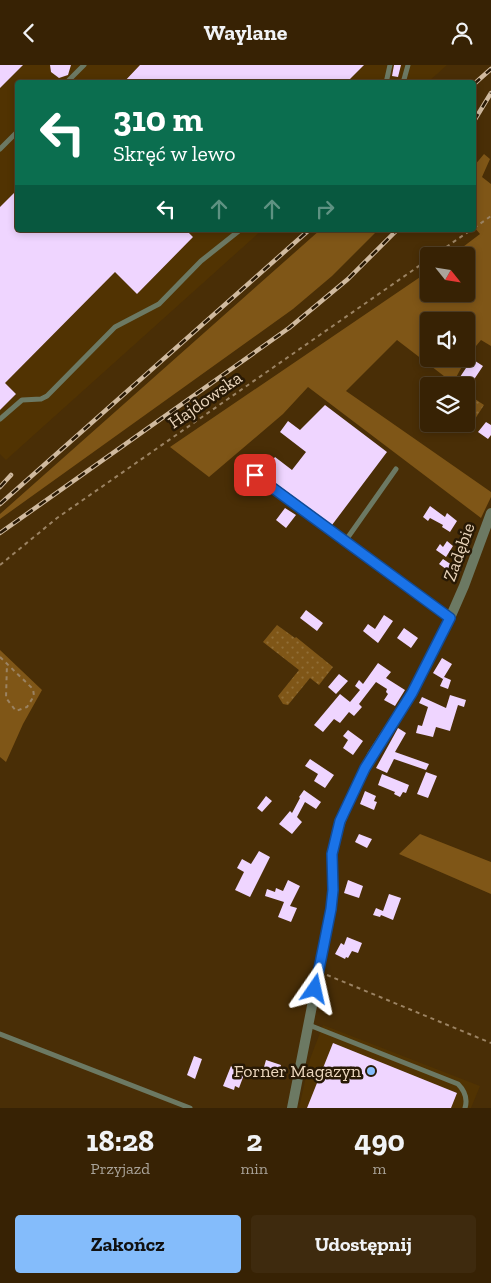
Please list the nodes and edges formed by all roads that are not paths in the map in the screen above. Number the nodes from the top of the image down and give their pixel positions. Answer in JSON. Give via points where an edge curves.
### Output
{"nodes":[{"id":1,"x":84,"y":65,"type":"edge"},
{"id":2,"x":390,"y":65,"type":"edge"},
{"id":3,"x":408,"y":65,"type":"edge"},
{"id":4,"x":69,"y":80,"type":"edge"},
{"id":5,"x":387,"y":80,"type":"edge"},
{"id":6,"x":404,"y":80,"type":"edge"},
{"id":7,"x":15,"y":134,"type":"edge"},
{"id":8,"x":0,"y":149,"type":"edge"},
{"id":9,"x":237,"y":232,"type":"edge"},
{"id":10,"x":0,"y":419,"type":"edge"},
{"id":11,"x":396,"y":469,"type":"dead end"},
{"id":12,"x":255,"y":475,"type":"dead end"},
{"id":13,"x":491,"y":513,"type":"edge"},
{"id":14,"x":346,"y":541,"type":"junction"},
{"id":15,"x":450,"y":618,"type":"junction"},
{"id":16,"x":308,"y":1025,"type":"junction"},
{"id":17,"x":0,"y":1034,"type":"edge"},
{"id":18,"x":190,"y":1108,"type":"edge"},
{"id":19,"x":292,"y":1108,"type":"edge"},
{"id":20,"x":465,"y":1108,"type":"edge"}],
"edges":[{"from":1,"to":4,"type":"lane"},
{"from":2,"to":5,"type":"lane"},
{"from":3,"to":6,"type":"lane"},
{"from":7,"to":8,"type":"lane"},
{"from":9,"to":10,"type":"lane","via":[[201,261],[159,304],[115,327],[47,396],[22,401]]},
{"from":11,"to":14,"type":"lane"},
{"from":12,"to":14,"type":"lane"},
{"from":13,"to":15,"type":"street","name":"Zadębie"},
{"from":14,"to":15,"type":"lane"},
{"from":15,"to":16,"type":"street","name":"Zadębie","via":[[409,698],[365,768],[340,821],[332,854],[332,899]]},
{"from":16,"to":19,"type":"street","name":"Zadębie"},
{"from":16,"to":20,"type":"lane","via":[[454,1082],[465,1093]]},
{"from":17,"to":18,"type":"lane"}]}
